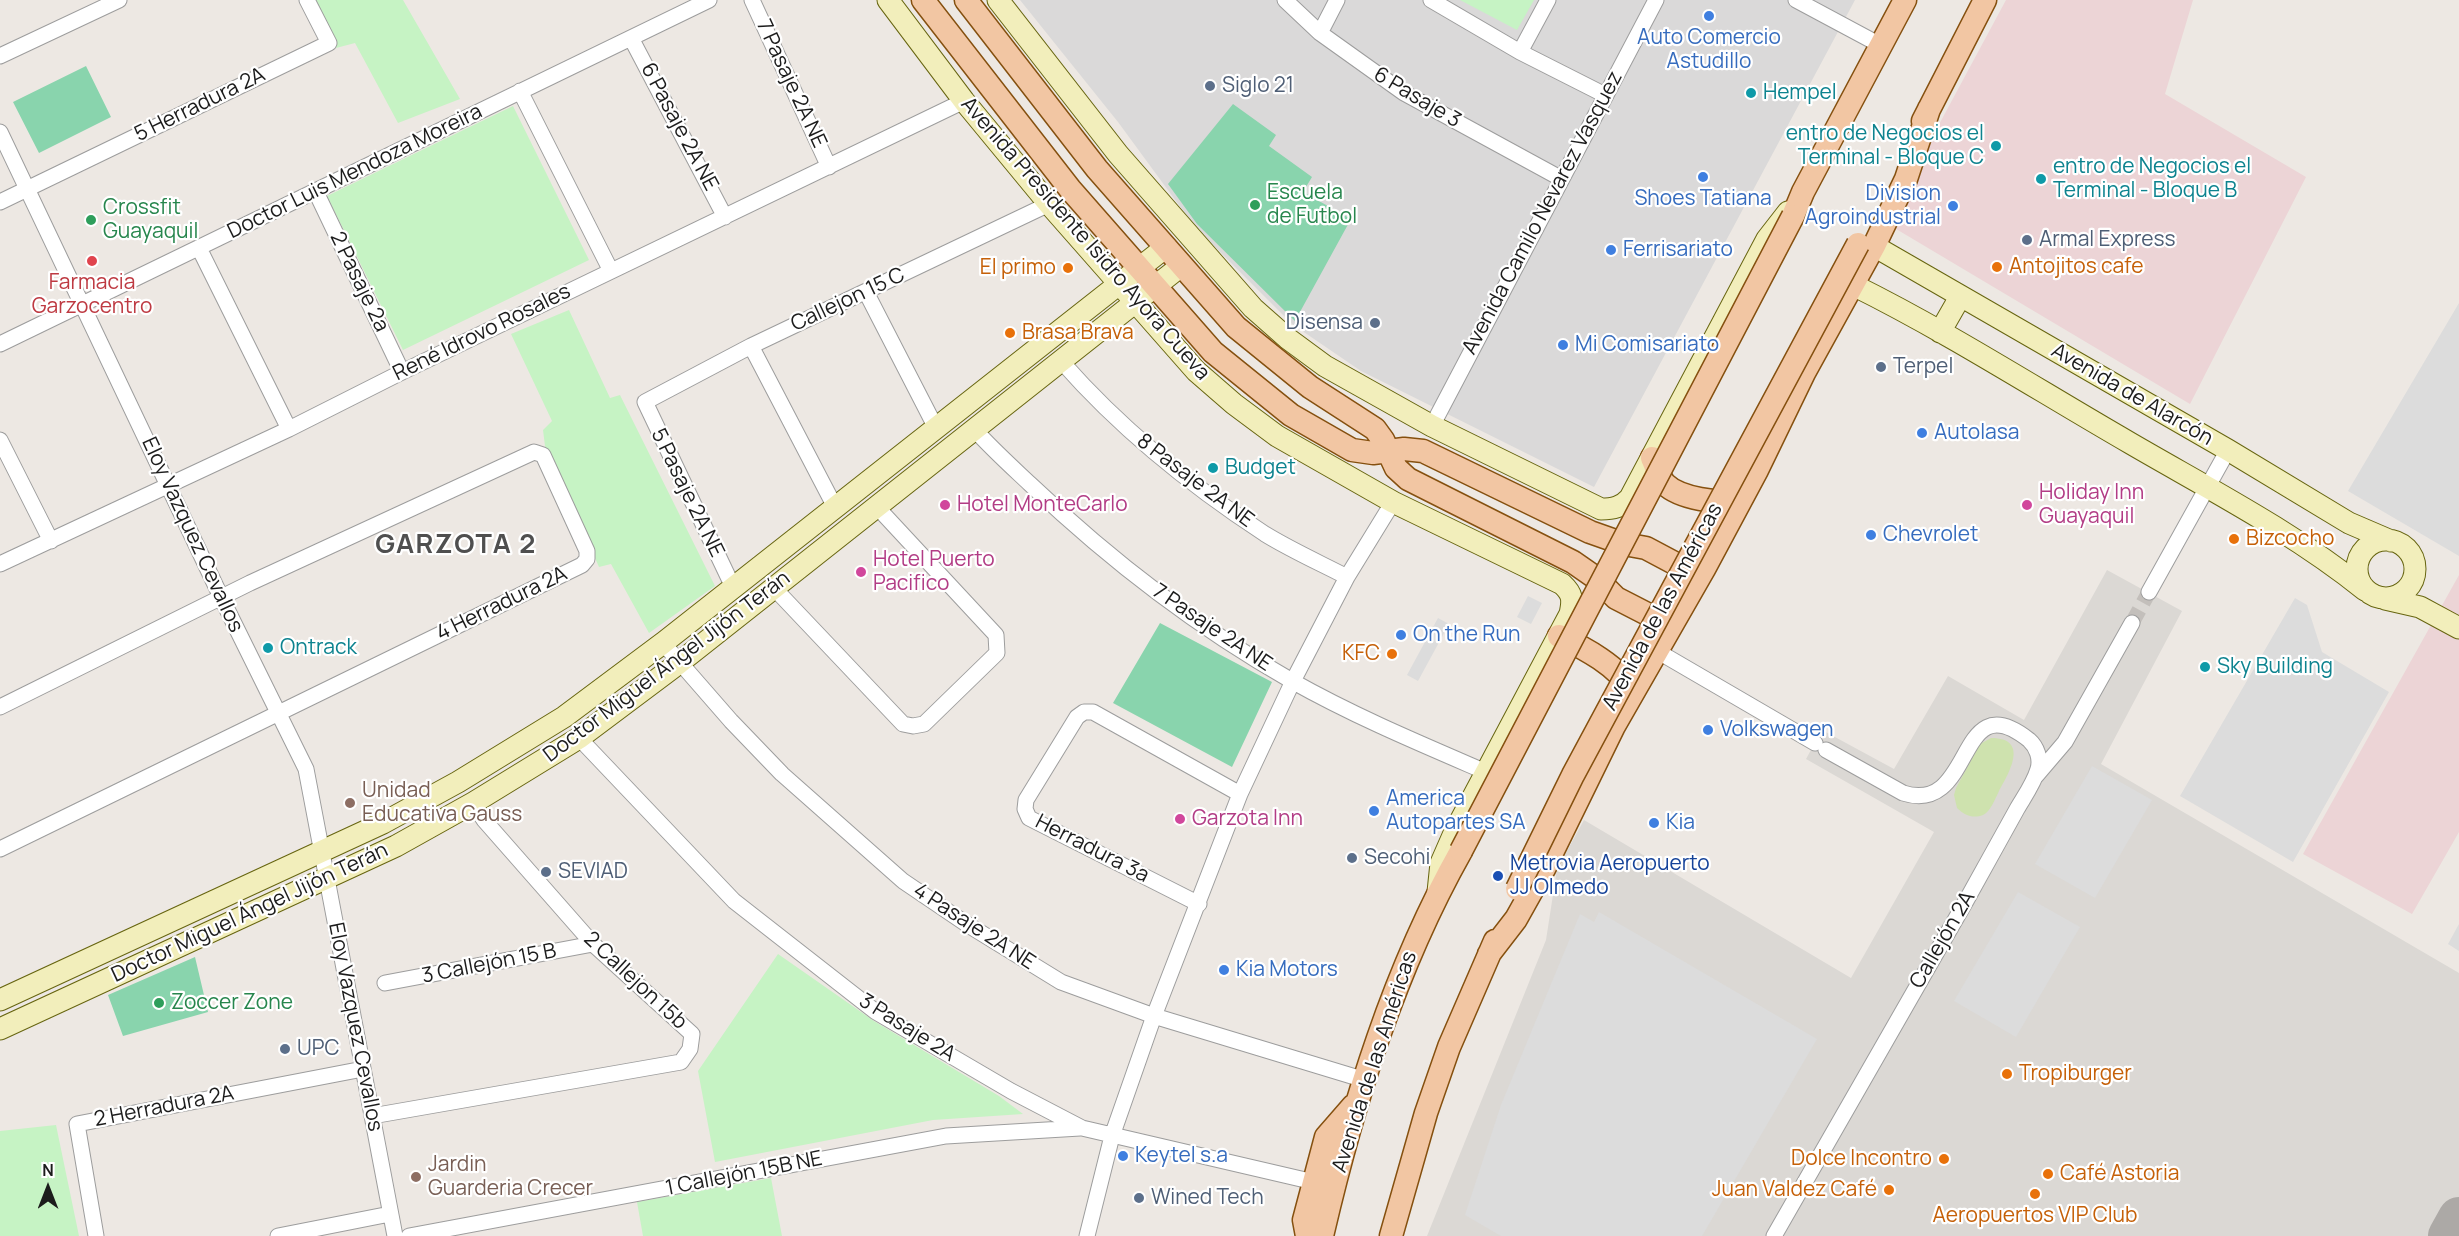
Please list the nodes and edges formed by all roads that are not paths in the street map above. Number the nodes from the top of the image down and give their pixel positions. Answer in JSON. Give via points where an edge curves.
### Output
{"nodes":[{"id":1,"x":119,"y":0,"type":"edge"},
{"id":2,"x":307,"y":0,"type":"edge"},
{"id":3,"x":709,"y":0,"type":"edge"},
{"id":4,"x":752,"y":0,"type":"edge"},
{"id":5,"x":888,"y":0,"type":"edge"},
{"id":6,"x":923,"y":0,"type":"edge"},
{"id":7,"x":966,"y":0,"type":"edge"},
{"id":8,"x":998,"y":0,"type":"edge"},
{"id":9,"x":1285,"y":0,"type":"edge"},
{"id":10,"x":1337,"y":0,"type":"edge"},
{"id":11,"x":1548,"y":0,"type":"edge"},
{"id":12,"x":1656,"y":0,"type":"edge"},
{"id":13,"x":1796,"y":0,"type":"edge"},
{"id":14,"x":1905,"y":0,"type":"edge"},
{"id":15,"x":1985,"y":0,"type":"edge"},
{"id":16,"x":1439,"y":2,"type":"edge"},
{"id":17,"x":1320,"y":33,"type":"junction"},
{"id":18,"x":631,"y":38,"type":"junction"},
{"id":19,"x":1882,"y":46,"type":"junction"},
{"id":20,"x":1520,"y":52,"type":"junction"},
{"id":21,"x":0,"y":56,"type":"edge"},
{"id":22,"x":520,"y":91,"type":"junction"},
{"id":23,"x":1605,"y":94,"type":"junction"},
{"id":24,"x":964,"y":101,"type":"junction"},
{"id":25,"x":0,"y":132,"type":"edge"},
{"id":26,"x":829,"y":167,"type":"junction"},
{"id":27,"x":1560,"y":178,"type":"junction"},
{"id":28,"x":28,"y":189,"type":"junction"},
{"id":29,"x":316,"y":192,"type":"junction"},
{"id":30,"x":1803,"y":192,"type":"junction"},
{"id":31,"x":0,"y":202,"type":"edge"},
{"id":32,"x":1049,"y":204,"type":"junction"},
{"id":33,"x":725,"y":217,"type":"junction"},
{"id":34,"x":1866,"y":245,"type":"junction"},
{"id":35,"x":1166,"y":247,"type":"junction"},
{"id":36,"x":199,"y":248,"type":"junction"},
{"id":37,"x":1181,"y":266,"type":"junction"},
{"id":38,"x":1139,"y":268,"type":"junction"},
{"id":39,"x":611,"y":270,"type":"junction"},
{"id":40,"x":1119,"y":284,"type":"junction"},
{"id":41,"x":1853,"y":285,"type":"junction"},
{"id":42,"x":1156,"y":287,"type":"junction"},
{"id":43,"x":866,"y":292,"type":"junction"},
{"id":44,"x":1960,"y":297,"type":"junction"},
{"id":45,"x":1136,"y":303,"type":"junction"},
{"id":46,"x":82,"y":304,"type":"junction"},
{"id":47,"x":1940,"y":332,"type":"junction"},
{"id":48,"x":0,"y":344,"type":"edge"},
{"id":49,"x":751,"y":346,"type":"junction"},
{"id":50,"x":1062,"y":362,"type":"junction"},
{"id":51,"x":402,"y":372,"type":"junction"},
{"id":52,"x":648,"y":399,"type":"joint"},
{"id":53,"x":1432,"y":426,"type":"junction"},
{"id":54,"x":936,"y":428,"type":"junction"},
{"id":55,"x":289,"y":429,"type":"junction"},
{"id":56,"x":975,"y":430,"type":"junction"},
{"id":57,"x":0,"y":440,"type":"edge"},
{"id":58,"x":2228,"y":450,"type":"junction"},
{"id":59,"x":1388,"y":451,"type":"junction"},
{"id":60,"x":1652,"y":459,"type":"junction"},
{"id":61,"x":169,"y":486,"type":"junction"},
{"id":62,"x":2207,"y":488,"type":"junction"},
{"id":63,"x":1393,"y":501,"type":"junction"},
{"id":64,"x":1739,"y":502,"type":"junction"},
{"id":65,"x":835,"y":507,"type":"junction"},
{"id":66,"x":877,"y":507,"type":"junction"},
{"id":67,"x":51,"y":541,"type":"junction"},
{"id":68,"x":2391,"y":541,"type":"junction"},
{"id":69,"x":0,"y":564,"type":"edge"},
{"id":70,"x":1704,"y":569,"type":"junction"},
{"id":71,"x":1347,"y":577,"type":"junction"},
{"id":72,"x":1562,"y":584,"type":"joint"},
{"id":73,"x":733,"y":587,"type":"junction"},
{"id":74,"x":774,"y":588,"type":"junction"},
{"id":75,"x":2149,"y":592,"type":"tunnel mouth"},
{"id":76,"x":2373,"y":594,"type":"junction"},
{"id":77,"x":221,"y":597,"type":"junction"},
{"id":78,"x":2132,"y":623,"type":"tunnel mouth"},
{"id":79,"x":2459,"y":628,"type":"edge"},
{"id":80,"x":1668,"y":631,"type":"junction"},
{"id":81,"x":1559,"y":636,"type":"junction"},
{"id":82,"x":663,"y":643,"type":"junction"},
{"id":83,"x":1657,"y":651,"type":"junction"},
{"id":84,"x":679,"y":663,"type":"junction"},
{"id":85,"x":1293,"y":681,"type":"junction"},
{"id":86,"x":1633,"y":692,"type":"junction"},
{"id":87,"x":0,"y":707,"type":"edge"},
{"id":88,"x":278,"y":714,"type":"junction"},
{"id":89,"x":579,"y":738,"type":"junction"},
{"id":90,"x":1486,"y":772,"type":"junction"},
{"id":91,"x":2036,"y":776,"type":"junction"},
{"id":92,"x":1240,"y":794,"type":"junction"},
{"id":93,"x":473,"y":803,"type":"junction"},
{"id":94,"x":0,"y":849,"type":"edge"},
{"id":95,"x":320,"y":852,"type":"junction"},
{"id":96,"x":326,"y":878,"type":"junction"},
{"id":97,"x":1438,"y":892,"type":"junction"},
{"id":98,"x":1199,"y":904,"type":"junction"},
{"id":99,"x":592,"y":944,"type":"junction"},
{"id":100,"x":1489,"y":954,"type":"junction"},
{"id":101,"x":385,"y":983,"type":"dead end"},
{"id":102,"x":0,"y":1000,"type":"edge"},
{"id":103,"x":1154,"y":1016,"type":"junction"},
{"id":104,"x":0,"y":1029,"type":"edge"},
{"id":105,"x":363,"y":1069,"type":"junction"},
{"id":106,"x":1362,"y":1090,"type":"junction"},
{"id":107,"x":372,"y":1116,"type":"junction"},
{"id":108,"x":1082,"y":1128,"type":"junction"},
{"id":109,"x":1112,"y":1136,"type":"junction"},
{"id":110,"x":1314,"y":1182,"type":"junction"},
{"id":111,"x":390,"y":1214,"type":"junction"},
{"id":112,"x":96,"y":1236,"type":"edge"},
{"id":113,"x":278,"y":1236,"type":"edge"},
{"id":114,"x":394,"y":1236,"type":"edge"},
{"id":115,"x":409,"y":1236,"type":"edge"},
{"id":116,"x":1087,"y":1236,"type":"edge"},
{"id":117,"x":1307,"y":1236,"type":"edge"},
{"id":118,"x":1322,"y":1236,"type":"edge"},
{"id":119,"x":1391,"y":1236,"type":"edge"},
{"id":120,"x":1774,"y":1236,"type":"edge"}],
"edges":[{"from":1,"to":21,"type":"street"},
{"from":2,"to":28,"type":"street","name":"5 Herradura 2A","via":[[329,43]]},
{"from":3,"to":18,"type":"street","name":"Doctor Luis Mendoza Moreira"},
{"from":4,"to":26,"type":"street","name":"7 Pasaje 2A NE"},
{"from":5,"to":24,"type":"main road","name":"Avenida Presidente Isidro Ayora Cueva"},
{"from":6,"to":38,"type":"main road","name":"Avenida Presidente Isidro Ayora Cueva","via":[[1070,189]]},
{"from":7,"to":35,"type":"main road","via":[[1097,169]]},
{"from":8,"to":53,"type":"main road","via":[[1118,154],[1253,308],[1325,366]]},
{"from":9,"to":17,"type":"street","name":"6 Pasaje 3"},
{"from":10,"to":17,"type":"street"},
{"from":11,"to":20,"type":"street"},
{"from":12,"to":23,"type":"street","name":"Avenida Camilo Nevarez Vasquez"},
{"from":13,"to":19,"type":"street"},
{"from":14,"to":19,"type":"main road","name":"Avenida de las Américas"},
{"from":15,"to":34,"type":"main road","name":"Avenida de las Américas"},
{"from":16,"to":20,"type":"street"},
{"from":17,"to":27,"type":"street","name":"6 Pasaje 3","via":[[1404,93]]},
{"from":18,"to":22,"type":"street","name":"Doctor Luis Mendoza Moreira"},
{"from":18,"to":33,"type":"street","name":"6 Pasaje 2A NE"},
{"from":19,"to":30,"type":"main road","name":"Avenida de las Américas"},
{"from":20,"to":23,"type":"street"},
{"from":22,"to":29,"type":"street","name":"Doctor Luis Mendoza Moreira"},
{"from":22,"to":39,"type":"street"},
{"from":23,"to":27,"type":"street","name":"Avenida Camilo Nevarez Vasquez"},
{"from":24,"to":26,"type":"street","name":"René Idrovo Rosales"},
{"from":24,"to":32,"type":"main road","name":"Avenida Presidente Isidro Ayora Cueva"},
{"from":25,"to":28,"type":"street","name":"Eloy Vazquez Cevallos"},
{"from":26,"to":33,"type":"street","name":"René Idrovo Rosales"},
{"from":27,"to":53,"type":"street","name":"Avenida Camilo Nevarez Vasquez"},
{"from":28,"to":31,"type":"street"},
{"from":28,"to":46,"type":"street","name":"Eloy Vazquez Cevallos"},
{"from":29,"to":36,"type":"street","name":"Doctor Luis Mendoza Moreira"},
{"from":29,"to":51,"type":"street","name":"2 Pasaje 2a"},
{"from":30,"to":60,"type":"main road","name":"Avenida de las Américas","via":[[1767,239]]},
{"from":30,"to":97,"type":"main road","name":"Avenida de las Américas","bridge":true},
{"from":32,"to":40,"type":"main road","name":"Avenida Presidente Isidro Ayora Cueva"},
{"from":32,"to":43,"type":"street","name":"Callejon 15 C"},
{"from":33,"to":39,"type":"street","name":"René Idrovo Rosales"},
{"from":34,"to":41,"type":"main road"},
{"from":34,"to":44,"type":"main road","name":"Avenida de Alarcón"},
{"from":34,"to":100,"type":"main road","name":"Avenida de las Américas","bridge":true,"via":[[1578,766]]},
{"from":35,"to":37,"type":"main road"},
{"from":35,"to":38,"type":"main road","name":"Doctor Miguel Ángel Jijón Terán"},
{"from":36,"to":46,"type":"street","name":"Doctor Luis Mendoza Moreira"},
{"from":36,"to":55,"type":"street"},
{"from":37,"to":42,"type":"main road","name":"Doctor Miguel Ángel Jijón Terán"},
{"from":37,"to":59,"type":"main road","via":[[1236,327],[1310,387],[1375,429]]},
{"from":38,"to":40,"type":"main road","name":"Doctor Miguel Ángel Jijón Terán"},
{"from":38,"to":42,"type":"main road","name":"Avenida Presidente Isidro Ayora Cueva"},
{"from":39,"to":51,"type":"street","name":"René Idrovo Rosales"},
{"from":40,"to":45,"type":"main road","name":"Avenida Presidente Isidro Ayora Cueva"},
{"from":40,"to":54,"type":"main road","name":"Doctor Miguel Ángel Jijón Terán"},
{"from":41,"to":47,"type":"main road","name":"Avenida de Alarcón"},
{"from":41,"to":64,"type":"main road"},
{"from":42,"to":45,"type":"main road","name":"Doctor Miguel Ángel Jijón Terán"},
{"from":42,"to":59,"type":"main road","name":"Avenida Presidente Isidro Ayora Cueva","via":[[1213,352],[1291,415],[1352,450]]},
{"from":43,"to":49,"type":"street","name":"Callejon 15 C"},
{"from":43,"to":54,"type":"street"},
{"from":44,"to":47,"type":"main road"},
{"from":44,"to":58,"type":"main road","name":"Avenida de Alarcón"},
{"from":45,"to":50,"type":"main road","name":"Doctor Miguel Ángel Jijón Terán"},
{"from":45,"to":63,"type":"main road","name":"Avenida Presidente Isidro Ayora Cueva","via":[[1196,371],[1234,404],[1277,436]]},
{"from":46,"to":48,"type":"street","name":"Doctor Luis Mendoza Moreira"},
{"from":46,"to":61,"type":"street","name":"Eloy Vazquez Cevallos"},
{"from":47,"to":62,"type":"main road","name":"Avenida de Alarcón"},
{"from":49,"to":52,"type":"street","name":"Callejon 15 C"},
{"from":49,"to":65,"type":"street"},
{"from":50,"to":56,"type":"main road","name":"Doctor Miguel Ángel Jijón Terán"},
{"from":50,"to":71,"type":"street","name":"8 Pasaje 2A NE","via":[[1124,427],[1193,484],[1267,535]]},
{"from":51,"to":55,"type":"street","name":"René Idrovo Rosales"},
{"from":52,"to":73,"type":"street","name":"5 Pasaje 2A NE","via":[[646,406]]},
{"from":53,"to":60,"type":"main road","name":"Avenida de las Américas","via":[[1600,509],[1624,504]]},
{"from":54,"to":65,"type":"main road","name":"Doctor Miguel Ángel Jijón Terán"},
{"from":55,"to":61,"type":"street","name":"René Idrovo Rosales"},
{"from":56,"to":66,"type":"main road","name":"Doctor Miguel Ángel Jijón Terán"},
{"from":56,"to":85,"type":"street","name":"7 Pasaje 2A NE","via":[[1077,529],[1132,574],[1210,631]]},
{"from":57,"to":67,"type":"street"},
{"from":58,"to":62,"type":"street"},
{"from":58,"to":68,"type":"main road","name":"Avenida de Alarcón","via":[[2349,523]]},
{"from":59,"to":70,"type":"main road","name":"Avenida Presidente Isidro Ayora Cueva","via":[[1423,452],[1590,532],[1646,548],[1678,565]]},
{"from":59,"to":80,"type":"main road","via":[[1396,468],[1408,478],[1573,562],[1616,598],[1653,617]]},
{"from":60,"to":64,"type":"main road","via":[[1664,483],[1677,493],[1719,503]]},
{"from":61,"to":67,"type":"street","name":"René Idrovo Rosales"},
{"from":61,"to":77,"type":"street","name":"Eloy Vazquez Cevallos"},
{"from":62,"to":75,"type":"street"},
{"from":62,"to":76,"type":"main road","name":"Avenida de Alarcón","via":[[2331,562]]},
{"from":63,"to":71,"type":"street"},
{"from":63,"to":72,"type":"main road","name":"Avenida Presidente Isidro Ayora Cueva"},
{"from":64,"to":70,"type":"main road"},
{"from":65,"to":73,"type":"main road","name":"Doctor Miguel Ángel Jijón Terán"},
{"from":66,"to":74,"type":"main road","name":"Doctor Miguel Ángel Jijón Terán"},
{"from":66,"to":74,"type":"street","via":[[996,635],[997,653],[924,724],[903,724]]},
{"from":67,"to":69,"type":"street","name":"René Idrovo Rosales"},
{"from":68,"to":76,"type":"main road","via":[[2373,543],[2360,555],[2357,573]]},
{"from":68,"to":76,"type":"main road","via":[[2408,550],[2413,559],[2413,579],[2401,594],[2392,598]]},
{"from":70,"to":80,"type":"main road"},
{"from":71,"to":85,"type":"street"},
{"from":72,"to":81,"type":"main road","name":"Avenida de las Américas","via":[[1571,592],[1573,601]]},
{"from":73,"to":82,"type":"main road","name":"Doctor Miguel Ángel Jijón Terán"},
{"from":74,"to":84,"type":"main road","name":"Doctor Miguel Ángel Jijón Terán"},
{"from":76,"to":79,"type":"main road","name":"Avenida de Alarcón","via":[[2420,607]]},
{"from":77,"to":87,"type":"street","name":"4 Herradura 2A"},
{"from":77,"to":88,"type":"street","name":"Eloy Vazquez Cevallos"},
{"from":77,"to":88,"type":"street","name":"4 Herradura 2A","via":[[534,452],[543,455],[586,551],[582,565]]},
{"from":78,"to":91,"type":"street","name":"Callejón 2A","via":[[2065,742]]},
{"from":80,"to":83,"type":"main road"},
{"from":81,"to":86,"type":"main road","via":[[1594,654]]},
{"from":81,"to":90,"type":"main road","name":"Avenida de las Américas"},
{"from":82,"to":84,"type":"street","name":"4 Pasaje 2A NE"},
{"from":82,"to":95,"type":"main road","name":"Doctor Miguel Ángel Jijón Terán","via":[[555,723],[402,813]]},
{"from":83,"to":86,"type":"main road"},
{"from":83,"to":91,"type":"street","via":[[1915,797],[1935,794],[1949,782],[1978,733],[1996,726],[2029,741],[2035,748],[2039,766]]},
{"from":84,"to":89,"type":"main road","name":"Doctor Miguel Ángel Jijón Terán"},
{"from":84,"to":103,"type":"street","name":"4 Pasaje 2A NE","via":[[782,774],[903,881],[1061,982]]},
{"from":85,"to":90,"type":"street","name":"7 Pasaje 2A NE","via":[[1400,735]]},
{"from":85,"to":92,"type":"street"},
{"from":86,"to":100,"type":"main road","via":[[1538,879],[1516,919]]},
{"from":88,"to":94,"type":"street","name":"4 Herradura 2A"},
{"from":88,"to":95,"type":"street","name":"Eloy Vazquez Cevallos","via":[[306,769]]},
{"from":89,"to":93,"type":"main road","name":"Doctor Miguel Ángel Jijón Terán"},
{"from":89,"to":108,"type":"street","name":"3 Pasaje 2A","via":[[734,901],[876,1012],[1011,1092]]},
{"from":90,"to":97,"type":"main road","name":"Avenida de las Américas","via":[[1441,863]]},
{"from":91,"to":120,"type":"street","name":"Callejón 2A"},
{"from":92,"to":98,"type":"street"},
{"from":92,"to":98,"type":"street","name":"Herradura 3a","via":[[1093,712],[1084,712],[1077,717],[1026,800],[1029,818]]},
{"from":93,"to":96,"type":"main road","name":"Doctor Miguel Ángel Jijón Terán","via":[[396,846]]},
{"from":93,"to":99,"type":"street","name":"2 Callejon 15b"},
{"from":95,"to":96,"type":"street","name":"Eloy Vazquez Cevallos"},
{"from":95,"to":102,"type":"main road","name":"Doctor Miguel Ángel Jijón Terán"},
{"from":96,"to":104,"type":"main road","name":"Doctor Miguel Ángel Jijón Terán"},
{"from":96,"to":105,"type":"street","name":"Eloy Vazquez Cevallos"},
{"from":97,"to":106,"type":"main road","name":"Avenida de las Américas","via":[[1409,956]]},
{"from":98,"to":103,"type":"street"},
{"from":99,"to":101,"type":"street","name":"3 Callejón 15 B"},
{"from":99,"to":107,"type":"street","name":"2 Callejon 15b","via":[[692,1034],[690,1049],[681,1062]]},
{"from":100,"to":119,"type":"main road","name":"Avenida de las Américas","via":[[1426,1113]]},
{"from":103,"to":106,"type":"street","name":"4 Pasaje 2A NE"},
{"from":103,"to":109,"type":"street"},
{"from":105,"to":107,"type":"street","name":"Eloy Vazquez Cevallos"},
{"from":105,"to":112,"type":"street","name":"2 Herradura 2A","via":[[77,1124]]},
{"from":106,"to":110,"type":"main road","via":[[1326,1137]]},
{"from":106,"to":118,"type":"main road","name":"Avenida de las Américas"},
{"from":107,"to":111,"type":"street","name":"Eloy Vazquez Cevallos"},
{"from":108,"to":109,"type":"street","name":"3 Pasaje 2A"},
{"from":108,"to":115,"type":"street","name":"1 Callejón 15B NE","via":[[946,1136]]},
{"from":109,"to":110,"type":"street","name":"3 Pasaje 2A"},
{"from":109,"to":116,"type":"street"},
{"from":110,"to":117,"type":"main road","via":[[1304,1220]]},
{"from":111,"to":113,"type":"street"},
{"from":111,"to":114,"type":"street","name":"Eloy Vazquez Cevallos"}]}
